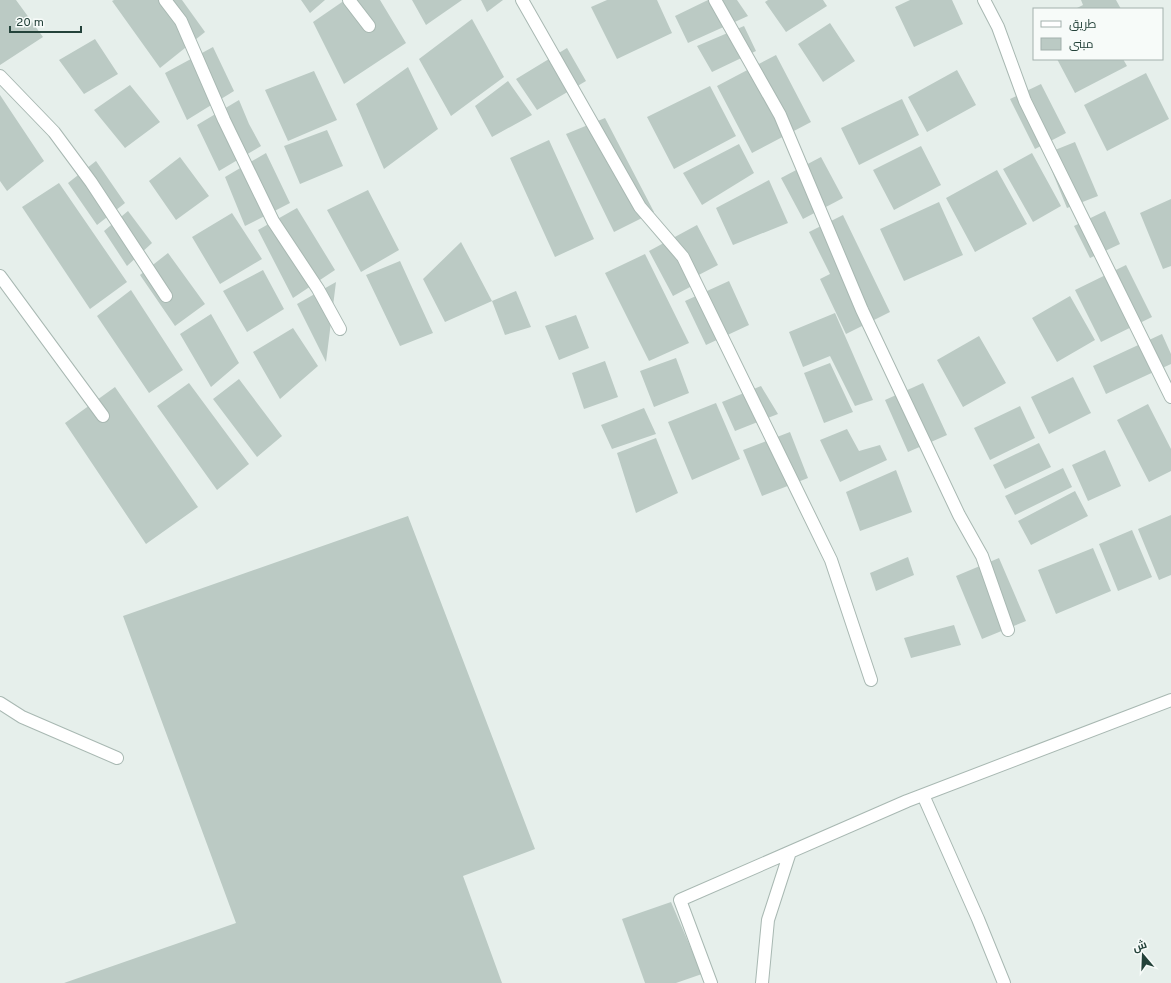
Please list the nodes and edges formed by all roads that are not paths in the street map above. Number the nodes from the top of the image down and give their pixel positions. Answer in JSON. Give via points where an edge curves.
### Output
{"nodes":[{"id":1,"x":165,"y":0,"type":"edge"},
{"id":2,"x":349,"y":0,"type":"edge"},
{"id":3,"x":522,"y":0,"type":"edge"},
{"id":4,"x":716,"y":0,"type":"edge"},
{"id":5,"x":984,"y":0,"type":"edge"},
{"id":6,"x":369,"y":26,"type":"dead end"},
{"id":7,"x":0,"y":76,"type":"edge"},
{"id":8,"x":0,"y":276,"type":"edge"},
{"id":9,"x":166,"y":296,"type":"dead end"},
{"id":10,"x":340,"y":329,"type":"dead end"},
{"id":11,"x":1171,"y":397,"type":"edge"},
{"id":12,"x":103,"y":416,"type":"dead end"},
{"id":13,"x":1008,"y":630,"type":"dead end"},
{"id":14,"x":871,"y":680,"type":"dead end"},
{"id":15,"x":1171,"y":700,"type":"edge"},
{"id":16,"x":0,"y":703,"type":"edge"},
{"id":17,"x":117,"y":758,"type":"dead end"},
{"id":18,"x":923,"y":795,"type":"junction"},
{"id":19,"x":790,"y":852,"type":"junction"},
{"id":20,"x":712,"y":983,"type":"edge"},
{"id":21,"x":762,"y":983,"type":"edge"},
{"id":22,"x":1004,"y":983,"type":"edge"}],
"edges":[{"from":1,"to":10,"type":"street","via":[[181,21],[224,120],[273,221],[318,289]]},
{"from":2,"to":6,"type":"street"},
{"from":3,"to":14,"type":"street","via":[[640,207],[683,257],[830,560]]},
{"from":4,"to":13,"type":"street","via":[[780,115],[862,310],[959,514],[982,556]]},
{"from":5,"to":11,"type":"street","via":[[998,27],[1025,100]]},
{"from":7,"to":9,"type":"street","via":[[54,132],[91,182]]},
{"from":8,"to":12,"type":"street"},
{"from":15,"to":18,"type":"street"},
{"from":16,"to":17,"type":"street","via":[[22,717]]},
{"from":18,"to":19,"type":"street"},
{"from":18,"to":22,"type":"street"},
{"from":19,"to":20,"type":"street","via":[[680,900]]},
{"from":19,"to":21,"type":"street","via":[[768,920]]}]}
